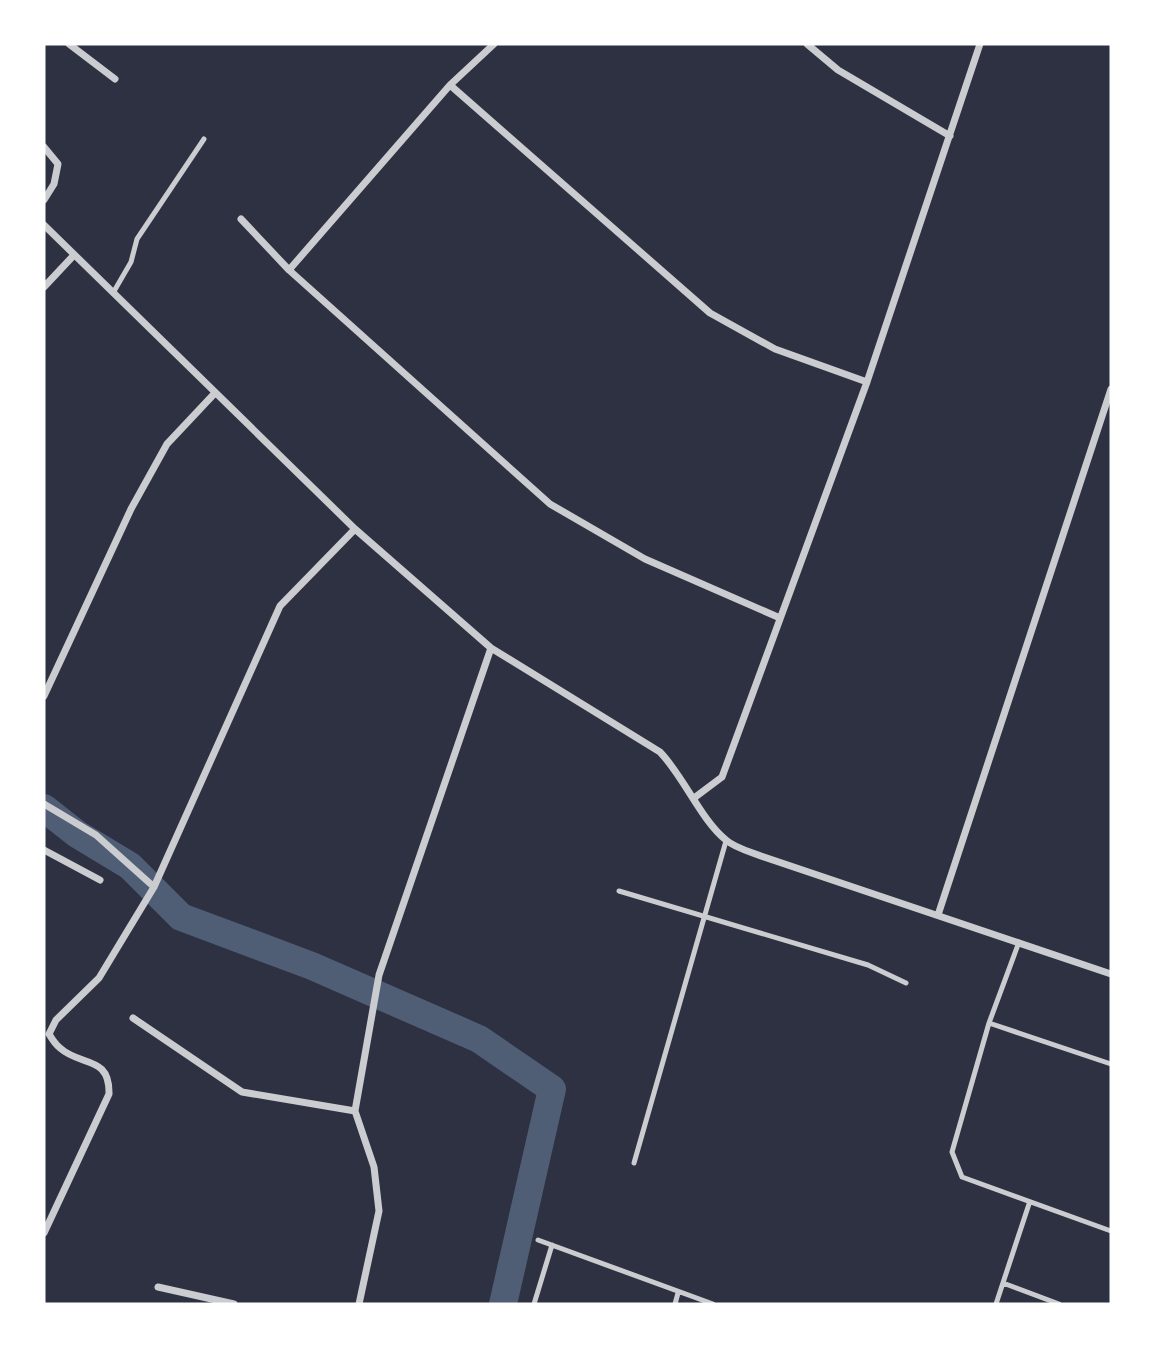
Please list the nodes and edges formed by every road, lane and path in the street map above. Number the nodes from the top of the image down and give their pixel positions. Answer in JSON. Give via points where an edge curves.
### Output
{"nodes":[{"id":1,"x":69,"y":44,"type":"edge"},
{"id":2,"x":494,"y":44,"type":"edge"},
{"id":3,"x":807,"y":44,"type":"edge"},
{"id":4,"x":979,"y":44,"type":"edge"},
{"id":5,"x":115,"y":79,"type":"dead end"},
{"id":6,"x":450,"y":85,"type":"junction"},
{"id":7,"x":950,"y":136,"type":"junction"},
{"id":8,"x":204,"y":139,"type":"dead end"},
{"id":9,"x":44,"y":147,"type":"edge"},
{"id":10,"x":44,"y":200,"type":"edge"},
{"id":11,"x":241,"y":219,"type":"dead end"},
{"id":12,"x":44,"y":225,"type":"edge"},
{"id":13,"x":74,"y":255,"type":"junction"},
{"id":14,"x":289,"y":270,"type":"junction"},
{"id":15,"x":44,"y":287,"type":"edge"},
{"id":16,"x":113,"y":293,"type":"junction"},
{"id":17,"x":867,"y":382,"type":"junction"},
{"id":18,"x":1111,"y":389,"type":"edge"},
{"id":19,"x":214,"y":394,"type":"junction"},
{"id":20,"x":355,"y":530,"type":"junction"},
{"id":21,"x":780,"y":618,"type":"junction"},
{"id":22,"x":491,"y":648,"type":"junction"},
{"id":23,"x":44,"y":696,"type":"edge"},
{"id":24,"x":694,"y":798,"type":"junction"},
{"id":25,"x":44,"y":804,"type":"edge"},
{"id":26,"x":726,"y":841,"type":"junction"},
{"id":27,"x":44,"y":850,"type":"edge"},
{"id":28,"x":100,"y":880,"type":"dead end"},
{"id":29,"x":153,"y":887,"type":"junction"},
{"id":30,"x":619,"y":891,"type":"dead end"},
{"id":31,"x":938,"y":915,"type":"junction"},
{"id":32,"x":706,"y":917,"type":"junction"},
{"id":33,"x":1019,"y":942,"type":"junction"},
{"id":34,"x":1111,"y":974,"type":"edge"},
{"id":35,"x":906,"y":983,"type":"dead end"},
{"id":36,"x":134,"y":1018,"type":"dead end"},
{"id":37,"x":989,"y":1023,"type":"junction"},
{"id":38,"x":1111,"y":1064,"type":"edge"},
{"id":39,"x":355,"y":1111,"type":"junction"},
{"id":40,"x":634,"y":1163,"type":"dead end"},
{"id":41,"x":1030,"y":1204,"type":"junction"},
{"id":42,"x":1111,"y":1231,"type":"edge"},
{"id":43,"x":44,"y":1233,"type":"edge"},
{"id":44,"x":538,"y":1240,"type":"dead end"},
{"id":45,"x":552,"y":1245,"type":"junction"},
{"id":46,"x":1003,"y":1283,"type":"junction"},
{"id":47,"x":158,"y":1287,"type":"dead end"},
{"id":48,"x":678,"y":1293,"type":"junction"},
{"id":49,"x":234,"y":1304,"type":"edge"},
{"id":50,"x":359,"y":1304,"type":"edge"},
{"id":51,"x":534,"y":1304,"type":"edge"},
{"id":52,"x":675,"y":1304,"type":"edge"},
{"id":53,"x":713,"y":1304,"type":"edge"},
{"id":54,"x":996,"y":1304,"type":"edge"},
{"id":55,"x":1059,"y":1304,"type":"edge"}],
"edges":[{"from":1,"to":5,"type":"street"},
{"from":2,"to":6,"type":"street"},
{"from":3,"to":7,"type":"street","via":[[838,70]]},
{"from":4,"to":7,"type":"street"},
{"from":6,"to":14,"type":"street"},
{"from":6,"to":17,"type":"street","via":[[710,313],[775,349]]},
{"from":7,"to":17,"type":"street"},
{"from":8,"to":16,"type":"lane","via":[[137,239],[131,262]]},
{"from":9,"to":10,"type":"street","via":[[58,164],[54,184]]},
{"from":11,"to":14,"type":"street"},
{"from":12,"to":13,"type":"street"},
{"from":13,"to":15,"type":"street"},
{"from":13,"to":16,"type":"street"},
{"from":14,"to":21,"type":"street","via":[[550,504],[645,559]]},
{"from":16,"to":19,"type":"street"},
{"from":17,"to":21,"type":"street"},
{"from":18,"to":31,"type":"street"},
{"from":19,"to":20,"type":"street"},
{"from":19,"to":23,"type":"street","via":[[167,444],[131,509]]},
{"from":20,"to":22,"type":"street"},
{"from":20,"to":29,"type":"street","via":[[281,606]]},
{"from":21,"to":24,"type":"street","via":[[722,777]]},
{"from":22,"to":24,"type":"street","via":[[660,752]]},
{"from":22,"to":39,"type":"street","via":[[379,975]]},
{"from":24,"to":26,"type":"street"},
{"from":25,"to":29,"type":"street","via":[[96,835]]},
{"from":26,"to":31,"type":"street"},
{"from":26,"to":32,"type":"lane"},
{"from":27,"to":28,"type":"street"},
{"from":29,"to":43,"type":"street","via":[[99,978],[56,1020],[49,1034],[60,1049],[101,1068],[110,1079],[109,1094]]},
{"from":30,"to":32,"type":"lane"},
{"from":31,"to":33,"type":"street"},
{"from":32,"to":35,"type":"lane","via":[[868,965]]},
{"from":32,"to":40,"type":"lane"},
{"from":33,"to":34,"type":"street"},
{"from":33,"to":37,"type":"lane"},
{"from":36,"to":39,"type":"street","via":[[242,1092]]},
{"from":37,"to":38,"type":"lane"},
{"from":37,"to":41,"type":"lane","via":[[952,1152],[962,1177]]},
{"from":39,"to":50,"type":"street","via":[[374,1167],[379,1211]]},
{"from":41,"to":42,"type":"lane"},
{"from":41,"to":46,"type":"lane"},
{"from":44,"to":45,"type":"lane"},
{"from":45,"to":48,"type":"lane"},
{"from":45,"to":51,"type":"lane"},
{"from":46,"to":54,"type":"lane"},
{"from":46,"to":55,"type":"lane"},
{"from":47,"to":49,"type":"street"},
{"from":48,"to":52,"type":"lane"},
{"from":48,"to":53,"type":"lane"}]}
